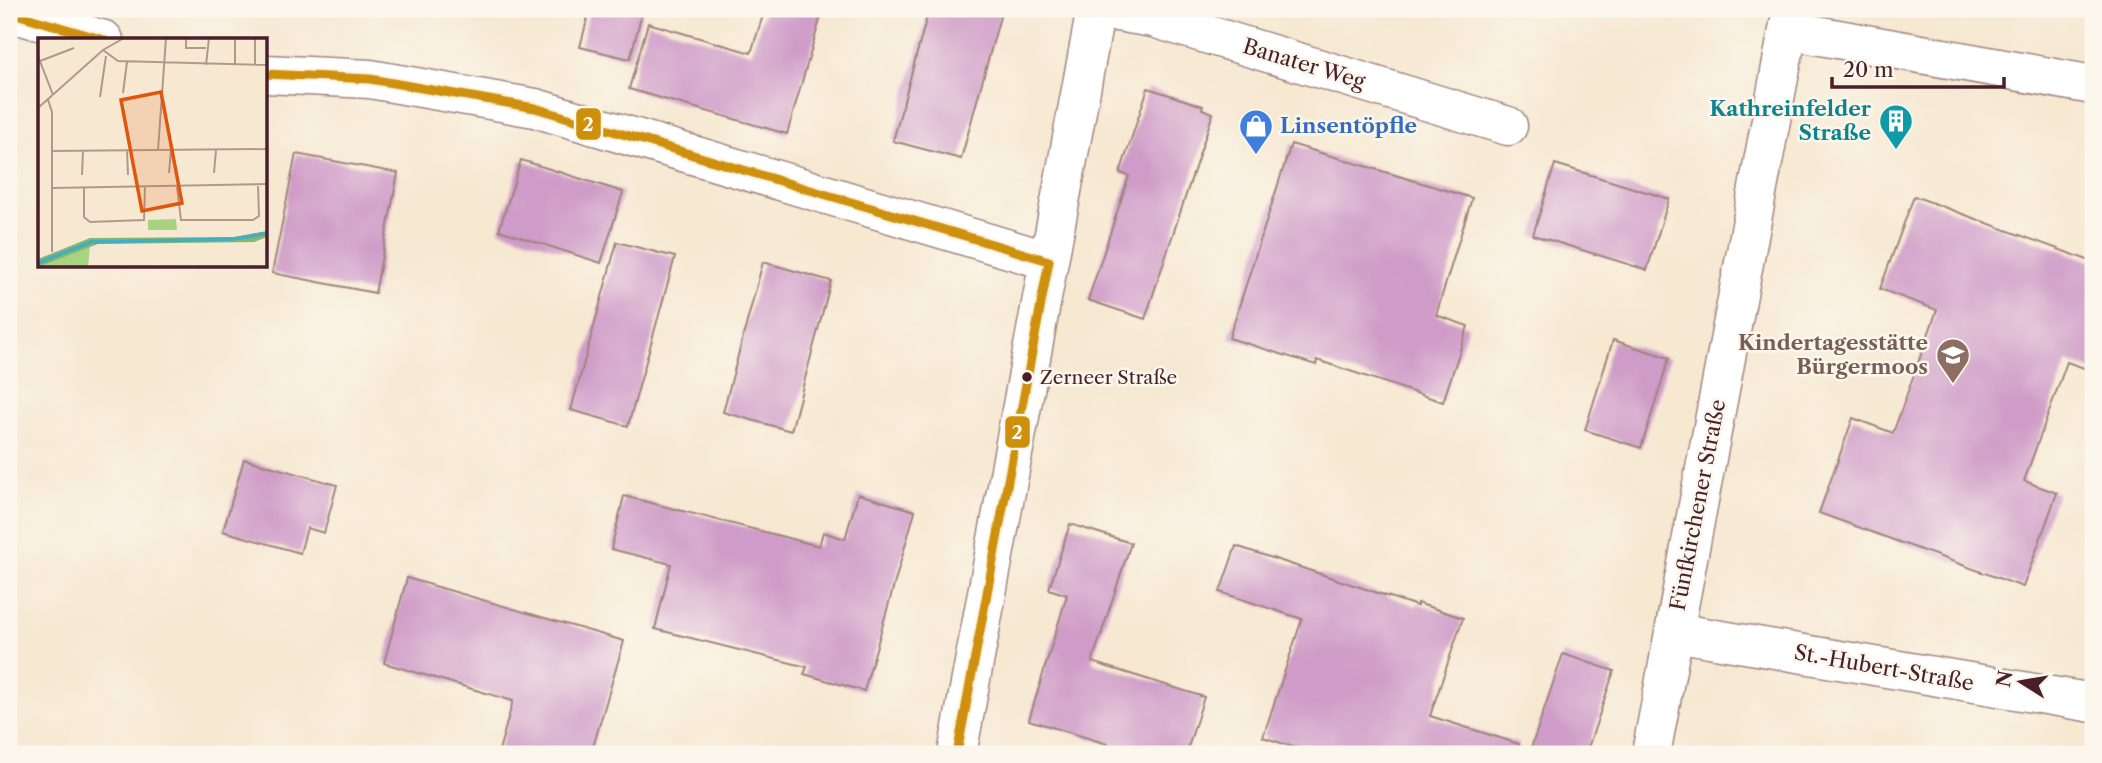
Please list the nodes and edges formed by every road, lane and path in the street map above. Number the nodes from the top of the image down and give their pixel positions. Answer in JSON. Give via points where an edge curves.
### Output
{"nodes":[{"id":1,"x":1098,"y":9,"type":"edge"},
{"id":2,"x":9,"y":12,"type":"edge"},
{"id":3,"x":1790,"y":20,"type":"edge"},
{"id":4,"x":97,"y":38,"type":"edge"},
{"id":5,"x":268,"y":74,"type":"edge"},
{"id":6,"x":2093,"y":85,"type":"edge"},
{"id":7,"x":1508,"y":126,"type":"dead end"},
{"id":8,"x":1049,"y":261,"type":"junction"},
{"id":9,"x":1674,"y":632,"type":"junction"},
{"id":10,"x":2093,"y":703,"type":"edge"},
{"id":11,"x":957,"y":754,"type":"edge"},
{"id":12,"x":1651,"y":754,"type":"edge"}],
"edges":[{"from":1,"to":7,"type":"street","name":"Banater Weg","via":[[1153,18]]},
{"from":1,"to":8,"type":"street"},
{"from":2,"to":4,"type":"street"},
{"from":3,"to":6,"type":"street"},
{"from":3,"to":9,"type":"street","name":"Fünfkirchener Straße"},
{"from":5,"to":8,"type":"street","via":[[370,79],[535,108]]},
{"from":8,"to":11,"type":"street"},
{"from":9,"to":10,"type":"street","name":"St.-Hubert-Straße"},
{"from":9,"to":12,"type":"street","name":"Fünfkirchener Straße"}]}
